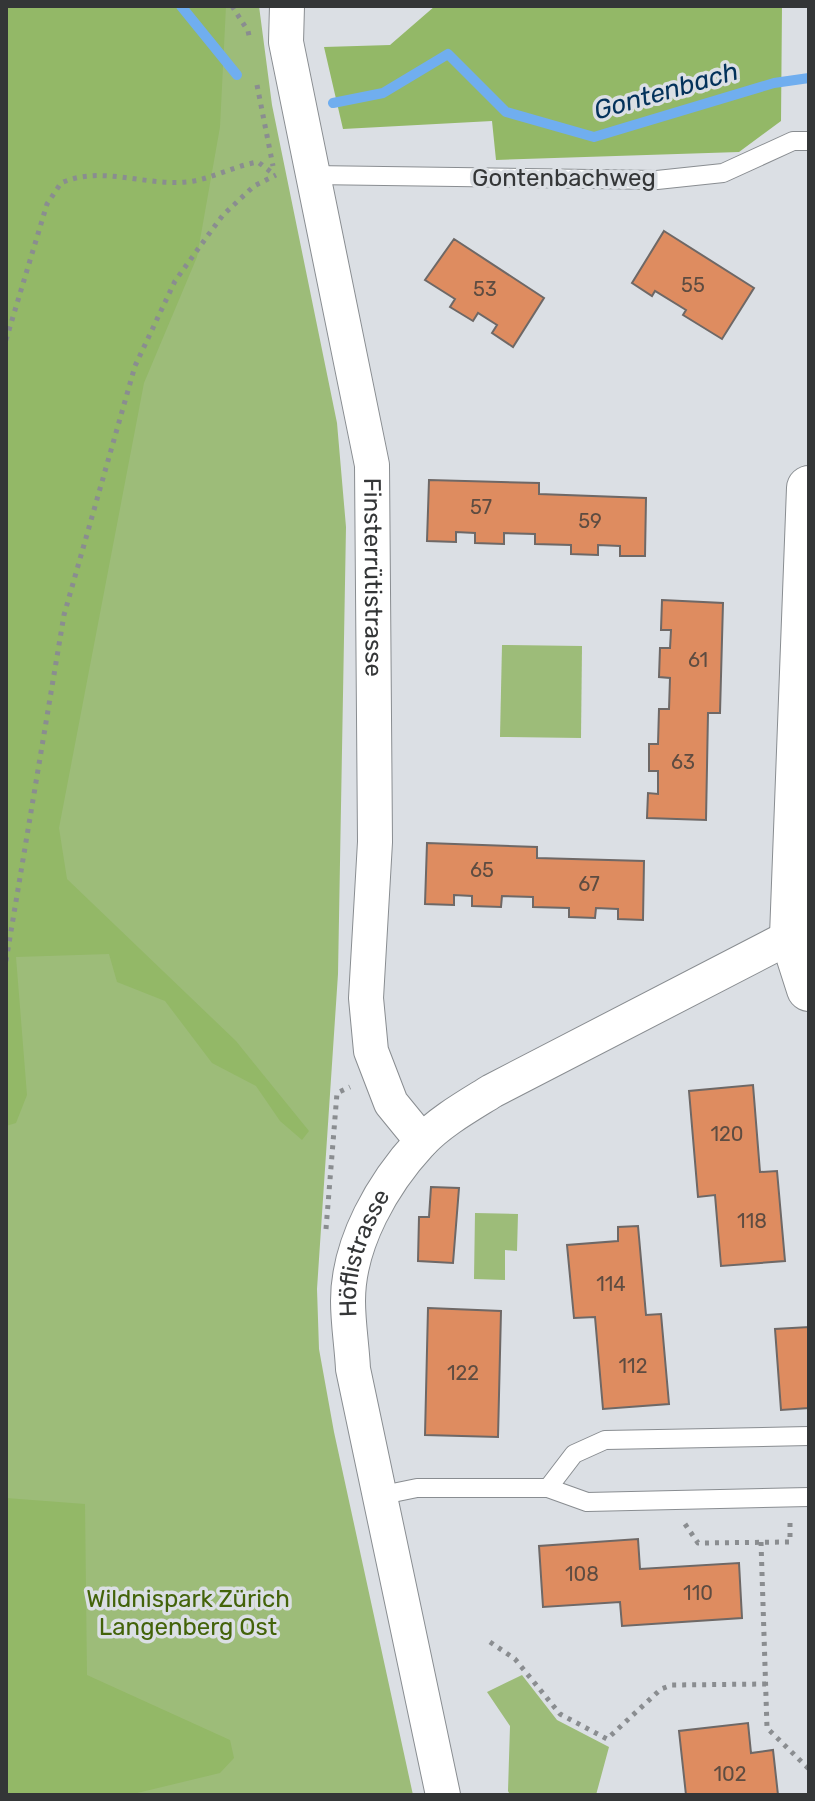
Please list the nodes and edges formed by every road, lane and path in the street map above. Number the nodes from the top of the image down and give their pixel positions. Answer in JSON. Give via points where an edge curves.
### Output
{"nodes":[{"id":1,"x":232,"y":6,"type":"edge"},
{"id":2,"x":287,"y":6,"type":"edge"},
{"id":3,"x":251,"y":45,"type":"dead end"},
{"id":4,"x":255,"y":74,"type":"dead end"},
{"id":5,"x":809,"y":141,"type":"edge"},
{"id":6,"x":276,"y":175,"type":"junction"},
{"id":7,"x":312,"y":175,"type":"junction"},
{"id":8,"x":6,"y":340,"type":"edge"},
{"id":9,"x":809,"y":488,"type":"edge"},
{"id":10,"x":801,"y":932,"type":"edge"},
{"id":11,"x":6,"y":961,"type":"edge"},
{"id":12,"x":809,"y":989,"type":"edge"},
{"id":13,"x":380,"y":1074,"type":"junction"},
{"id":14,"x":422,"y":1141,"type":"junction"},
{"id":15,"x":325,"y":1232,"type":"dead end"},
{"id":16,"x":809,"y":1436,"type":"edge"},
{"id":17,"x":548,"y":1488,"type":"junction"},
{"id":18,"x":378,"y":1496,"type":"junction"},
{"id":19,"x":790,"y":1497,"type":"junction"},
{"id":20,"x":809,"y":1497,"type":"edge"},
{"id":21,"x":680,"y":1500,"type":"junction"},
{"id":22,"x":761,"y":1542,"type":"junction"},
{"id":23,"x":490,"y":1642,"type":"dead end"},
{"id":24,"x":766,"y":1684,"type":"junction"},
{"id":25,"x":809,"y":1769,"type":"edge"},
{"id":26,"x":443,"y":1795,"type":"edge"}],
"edges":[{"from":1,"to":3,"type":"path"},
{"from":2,"to":7,"type":"street","name":"Finsterrütistrasse","via":[[286,42]]},
{"from":4,"to":6,"type":"path"},
{"from":5,"to":7,"type":"lane","name":"Gontenbachweg","via":[[793,141],[723,173],[657,180]]},
{"from":6,"to":8,"type":"path","via":[[258,162],[188,182],[92,175],[61,183],[47,204]]},
{"from":6,"to":11,"type":"path","via":[[254,186],[206,238],[175,281],[135,366],[64,615]]},
{"from":7,"to":13,"type":"street","name":"Finsterrütistrasse","via":[[372,465],[375,842],[366,998],[371,1051]]},
{"from":9,"to":10,"type":"main road"},
{"from":10,"to":12,"type":"main road"},
{"from":10,"to":14,"type":"street","name":"Höflistrasse","via":[[492,1091]]},
{"from":13,"to":14,"type":"street","name":"Finsterrütistrasse","via":[[391,1103]]},
{"from":13,"to":15,"type":"path","via":[[337,1093]]},
{"from":14,"to":18,"type":"street","name":"Höflistrasse","via":[[392,1179],[353,1258],[348,1299],[353,1369]]},
{"from":16,"to":17,"type":"lane","via":[[605,1440],[574,1454]]},
{"from":17,"to":18,"type":"lane","via":[[417,1488]]},
{"from":17,"to":21,"type":"lane","via":[[587,1502]]},
{"from":18,"to":26,"type":"street","name":"Höflistrasse"},
{"from":19,"to":20,"type":"lane"},
{"from":19,"to":21,"type":"lane"},
{"from":19,"to":22,"type":"path","via":[[790,1542]]},
{"from":21,"to":22,"type":"path","via":[[682,1519],[698,1543]]},
{"from":22,"to":24,"type":"path"},
{"from":23,"to":24,"type":"path","via":[[515,1659],[560,1714],[607,1739],[672,1685]]},
{"from":24,"to":25,"type":"path","via":[[767,1728]]}]}
